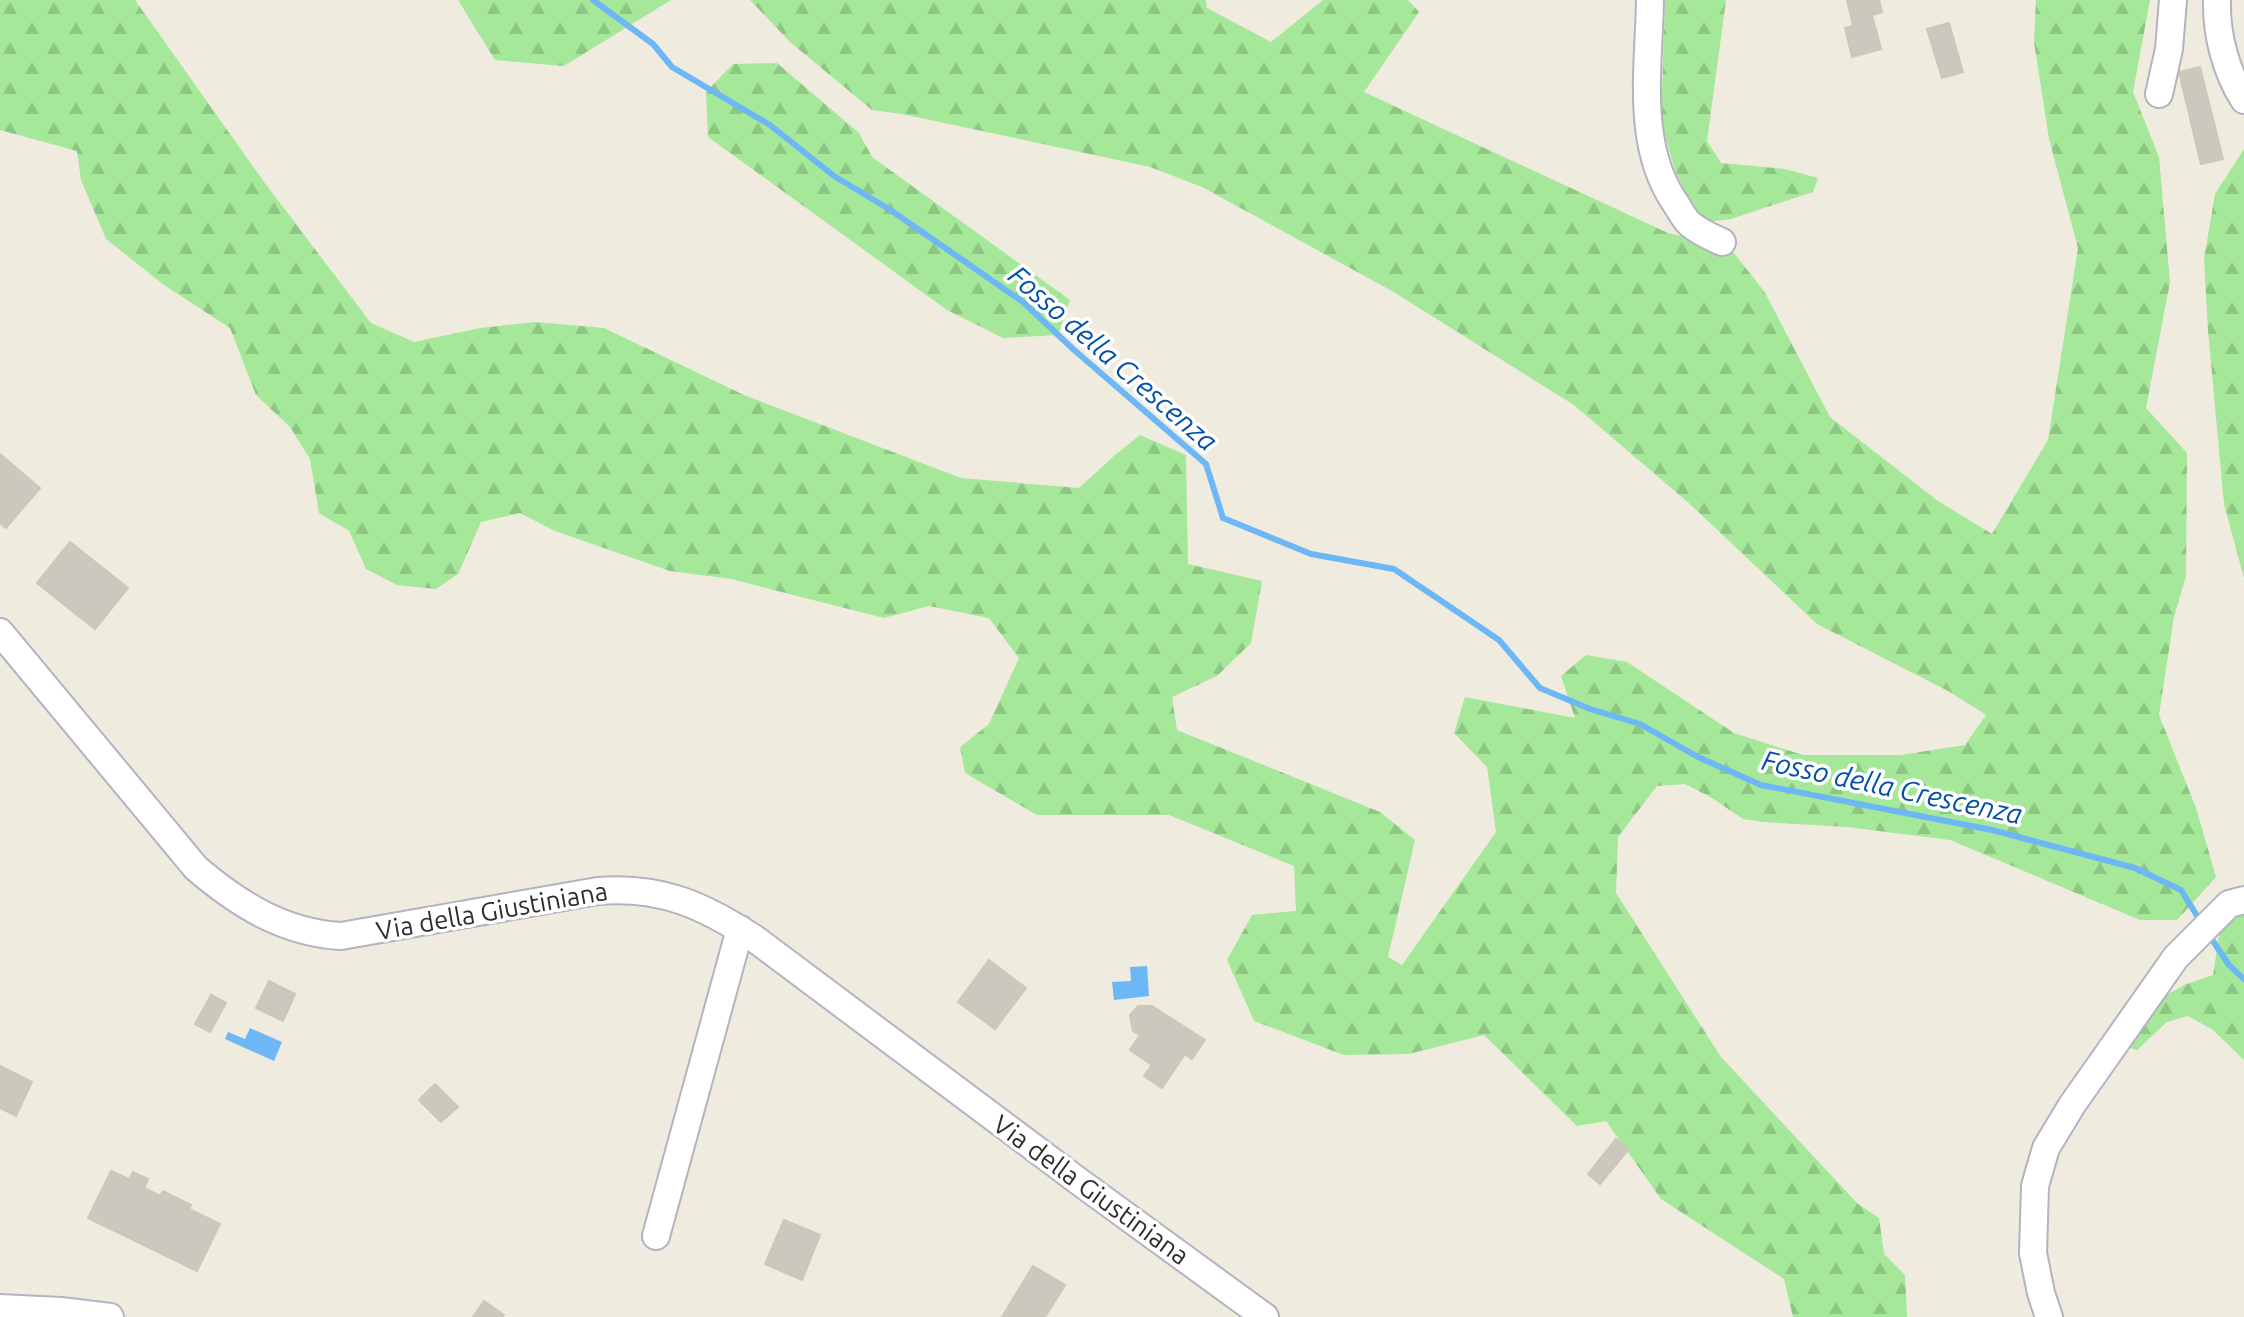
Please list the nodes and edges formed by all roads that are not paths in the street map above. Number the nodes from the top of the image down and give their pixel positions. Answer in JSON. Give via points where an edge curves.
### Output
{"nodes":[{"id":1,"x":1650,"y":0,"type":"edge"},
{"id":2,"x":2173,"y":0,"type":"edge"},
{"id":3,"x":2217,"y":0,"type":"edge"},
{"id":4,"x":2159,"y":94,"type":"dead end"},
{"id":5,"x":2244,"y":100,"type":"edge"},
{"id":6,"x":1722,"y":242,"type":"dead end"},
{"id":7,"x":0,"y":632,"type":"edge"},
{"id":8,"x":2236,"y":902,"type":"edge"},
{"id":9,"x":740,"y":929,"type":"junction"},
{"id":10,"x":656,"y":1236,"type":"dead end"},
{"id":11,"x":0,"y":1308,"type":"edge"},
{"id":12,"x":110,"y":1317,"type":"edge"},
{"id":13,"x":1265,"y":1317,"type":"edge"},
{"id":14,"x":2049,"y":1317,"type":"edge"}],
"edges":[{"from":1,"to":6,"type":"street","via":[[1648,111],[1655,162],[1689,223]]},
{"from":2,"to":4,"type":"street"},
{"from":3,"to":5,"type":"street","via":[[2222,50]]},
{"from":7,"to":9,"type":"street","name":"Via della Giustiniana","via":[[196,868],[238,900],[289,927],[324,935],[357,934],[623,889],[683,901]]},
{"from":8,"to":14,"type":"street","via":[[2176,957],[2046,1148],[2035,1186],[2033,1253]]},
{"from":9,"to":10,"type":"street"},
{"from":9,"to":13,"type":"street","name":"Via della Giustiniana"},
{"from":11,"to":12,"type":"street"}]}
